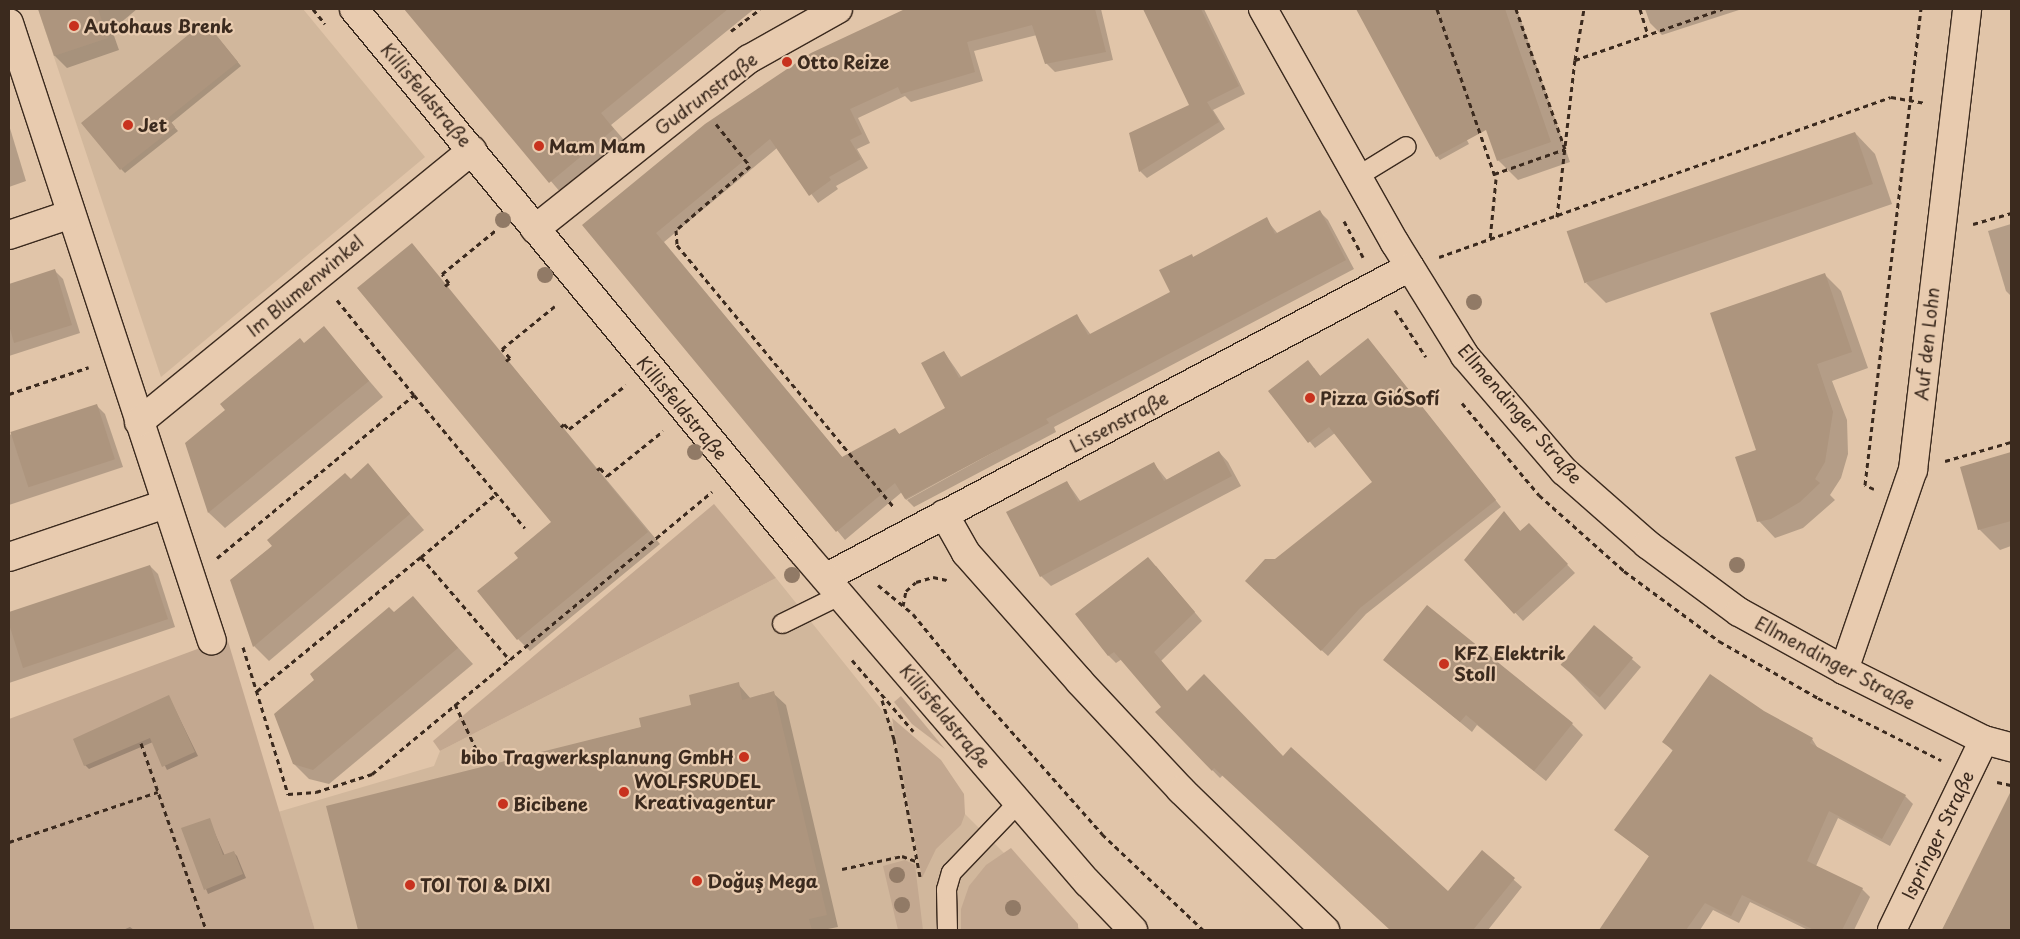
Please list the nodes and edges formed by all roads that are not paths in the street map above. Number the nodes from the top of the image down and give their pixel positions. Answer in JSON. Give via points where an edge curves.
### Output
{"nodes":[{"id":1,"x":354,"y":9,"type":"edge"},
{"id":2,"x":838,"y":9,"type":"edge"},
{"id":3,"x":1264,"y":9,"type":"edge"},
{"id":4,"x":1967,"y":9,"type":"edge"},
{"id":5,"x":9,"y":23,"type":"edge"},
{"id":6,"x":1406,"y":146,"type":"dead end"},
{"id":7,"x":472,"y":150,"type":"junction"},
{"id":8,"x":1357,"y":176,"type":"junction"},
{"id":9,"x":71,"y":214,"type":"junction"},
{"id":10,"x":535,"y":229,"type":"junction"},
{"id":11,"x":9,"y":235,"type":"edge"},
{"id":12,"x":1410,"y":267,"type":"junction"},
{"id":13,"x":139,"y":422,"type":"junction"},
{"id":14,"x":166,"y":504,"type":"junction"},
{"id":15,"x":944,"y":514,"type":"junction"},
{"id":16,"x":9,"y":557,"type":"edge"},
{"id":17,"x":834,"y":585,"type":"junction"},
{"id":18,"x":782,"y":623,"type":"dead end"},
{"id":19,"x":212,"y":641,"type":"road end"},
{"id":20,"x":1844,"y":670,"type":"junction"},
{"id":21,"x":1984,"y":740,"type":"junction"},
{"id":22,"x":2011,"y":747,"type":"edge"},
{"id":23,"x":1018,"y":802,"type":"junction"},
{"id":24,"x":947,"y":930,"type":"edge"},
{"id":25,"x":1133,"y":930,"type":"edge"},
{"id":26,"x":1325,"y":930,"type":"edge"},
{"id":27,"x":1892,"y":930,"type":"edge"}],
"edges":[{"from":1,"to":7,"type":"street","name":"Killisfeldstraße"},
{"from":2,"to":10,"type":"street","name":"Gudrunstraße","via":[[749,59]]},
{"from":3,"to":8,"type":"street","name":"Ellmendinger Straße"},
{"from":4,"to":20,"type":"street","name":"Auf den Lohn","via":[[1913,470]]},
{"from":5,"to":9,"type":"street"},
{"from":6,"to":8,"type":"lane"},
{"from":7,"to":10,"type":"street","name":"Killisfeldstraße"},
{"from":7,"to":13,"type":"street","name":"Im Blumenwinkel"},
{"from":8,"to":12,"type":"street","name":"Ellmendinger Straße"},
{"from":9,"to":11,"type":"street"},
{"from":9,"to":13,"type":"street"},
{"from":10,"to":17,"type":"street","name":"Killisfeldstraße"},
{"from":12,"to":15,"type":"street","name":"Lissenstraße"},
{"from":12,"to":20,"type":"street","name":"Ellmendinger Straße","via":[[1465,356],[1564,471],[1647,544],[1740,612]]},
{"from":13,"to":14,"type":"street"},
{"from":14,"to":16,"type":"street"},
{"from":14,"to":19,"type":"street"},
{"from":15,"to":17,"type":"street","name":"Lissenstraße","via":[[854,562]]},
{"from":15,"to":26,"type":"street","via":[[966,553],[1080,682],[1181,790]]},
{"from":17,"to":18,"type":"lane"},
{"from":17,"to":23,"type":"street","name":"Killisfeldstraße"},
{"from":20,"to":21,"type":"street","name":"Ellmendinger Straße"},
{"from":21,"to":22,"type":"street","name":"Ellmendinger Straße"},
{"from":21,"to":27,"type":"street","name":"Ispringer Straße"},
{"from":23,"to":24,"type":"lane","via":[[951,872],[946,889]]},
{"from":23,"to":25,"type":"street","name":"Killisfeldstraße"}]}
